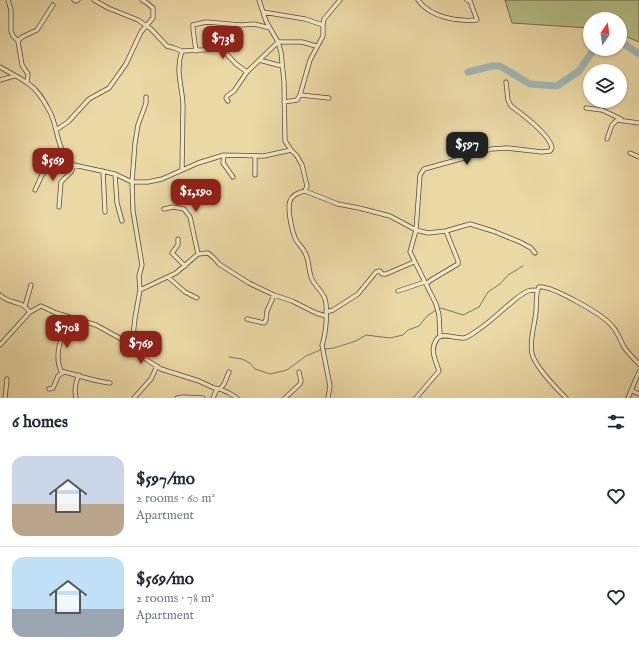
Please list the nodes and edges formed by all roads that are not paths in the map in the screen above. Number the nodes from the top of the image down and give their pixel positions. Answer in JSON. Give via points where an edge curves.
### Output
{"nodes":[{"id":1,"x":8,"y":0,"type":"edge"},
{"id":2,"x":74,"y":0,"type":"edge"},
{"id":3,"x":78,"y":0,"type":"edge"},
{"id":4,"x":94,"y":0,"type":"edge"},
{"id":5,"x":142,"y":0,"type":"edge"},
{"id":6,"x":259,"y":0,"type":"edge"},
{"id":7,"x":340,"y":0,"type":"edge"},
{"id":8,"x":418,"y":0,"type":"edge"},
{"id":9,"x":467,"y":0,"type":"edge"},
{"id":10,"x":53,"y":5,"type":"dead end"},
{"id":11,"x":262,"y":12,"type":"junction"},
{"id":12,"x":323,"y":25,"type":"junction"},
{"id":13,"x":146,"y":26,"type":"junction"},
{"id":14,"x":270,"y":28,"type":"junction"},
{"id":15,"x":18,"y":41,"type":"junction"},
{"id":16,"x":278,"y":42,"type":"junction"},
{"id":17,"x":316,"y":46,"type":"junction"},
{"id":18,"x":196,"y":50,"type":"junction"},
{"id":19,"x":182,"y":51,"type":"junction"},
{"id":20,"x":259,"y":60,"type":"junction"},
{"id":21,"x":282,"y":66,"type":"junction"},
{"id":22,"x":0,"y":67,"type":"edge"},
{"id":23,"x":247,"y":72,"type":"junction"},
{"id":24,"x":14,"y":76,"type":"junction"},
{"id":25,"x":0,"y":80,"type":"edge"},
{"id":26,"x":506,"y":82,"type":"dead end"},
{"id":27,"x":26,"y":83,"type":"junction"},
{"id":28,"x":300,"y":95,"type":"junction"},
{"id":29,"x":146,"y":97,"type":"dead end"},
{"id":30,"x":329,"y":98,"type":"dead end"},
{"id":31,"x":228,"y":101,"type":"dead end"},
{"id":32,"x":284,"y":102,"type":"junction"},
{"id":33,"x":586,"y":108,"type":"dead end"},
{"id":34,"x":623,"y":121,"type":"junction"},
{"id":35,"x":639,"y":123,"type":"edge"},
{"id":36,"x":56,"y":130,"type":"junction"},
{"id":37,"x":607,"y":139,"type":"dead end"},
{"id":38,"x":291,"y":150,"type":"junction"},
{"id":39,"x":62,"y":152,"type":"junction"},
{"id":40,"x":630,"y":154,"type":"dead end"},
{"id":41,"x":224,"y":155,"type":"junction"},
{"id":42,"x":255,"y":156,"type":"junction"},
{"id":43,"x":639,"y":157,"type":"edge"},
{"id":44,"x":74,"y":165,"type":"junction"},
{"id":45,"x":182,"y":170,"type":"junction"},
{"id":46,"x":103,"y":171,"type":"junction"},
{"id":47,"x":115,"y":174,"type":"junction"},
{"id":48,"x":254,"y":175,"type":"dead end"},
{"id":49,"x":233,"y":177,"type":"dead end"},
{"id":50,"x":132,"y":182,"type":"junction"},
{"id":51,"x":35,"y":190,"type":"dead end"},
{"id":52,"x":305,"y":191,"type":"junction"},
{"id":53,"x":59,"y":207,"type":"dead end"},
{"id":54,"x":164,"y":209,"type":"dead end"},
{"id":55,"x":105,"y":212,"type":"dead end"},
{"id":56,"x":122,"y":221,"type":"dead end"},
{"id":57,"x":416,"y":230,"type":"junction"},
{"id":58,"x":446,"y":231,"type":"junction"},
{"id":59,"x":178,"y":239,"type":"dead end"},
{"id":60,"x":535,"y":253,"type":"dead end"},
{"id":61,"x":198,"y":254,"type":"junction"},
{"id":62,"x":414,"y":262,"type":"junction"},
{"id":63,"x":185,"y":266,"type":"junction"},
{"id":64,"x":168,"y":277,"type":"junction"},
{"id":65,"x":426,"y":283,"type":"junction"},
{"id":66,"x":31,"y":285,"type":"dead end"},
{"id":67,"x":140,"y":290,"type":"junction"},
{"id":68,"x":537,"y":290,"type":"junction"},
{"id":69,"x":398,"y":291,"type":"dead end"},
{"id":70,"x":0,"y":295,"type":"edge"},
{"id":71,"x":274,"y":295,"type":"junction"},
{"id":72,"x":197,"y":298,"type":"dead end"},
{"id":73,"x":25,"y":306,"type":"junction"},
{"id":74,"x":30,"y":312,"type":"junction"},
{"id":75,"x":326,"y":314,"type":"junction"},
{"id":76,"x":69,"y":317,"type":"junction"},
{"id":77,"x":247,"y":319,"type":"dead end"},
{"id":78,"x":440,"y":336,"type":"junction"},
{"id":79,"x":132,"y":345,"type":"junction"},
{"id":80,"x":0,"y":346,"type":"edge"},
{"id":81,"x":639,"y":364,"type":"edge"},
{"id":82,"x":157,"y":366,"type":"junction"},
{"id":83,"x":64,"y":372,"type":"junction"},
{"id":84,"x":229,"y":372,"type":"dead end"},
{"id":85,"x":299,"y":372,"type":"dead end"},
{"id":86,"x":639,"y":372,"type":"edge"},
{"id":87,"x":79,"y":375,"type":"junction"},
{"id":88,"x":7,"y":379,"type":"dead end"},
{"id":89,"x":110,"y":383,"type":"dead end"},
{"id":90,"x":49,"y":389,"type":"dead end"},
{"id":91,"x":220,"y":389,"type":"junction"},
{"id":92,"x":632,"y":391,"type":"junction"},
{"id":93,"x":639,"y":394,"type":"edge"},
{"id":94,"x":5,"y":398,"type":"edge"},
{"id":95,"x":76,"y":398,"type":"edge"},
{"id":96,"x":134,"y":398,"type":"edge"},
{"id":97,"x":177,"y":398,"type":"edge"},
{"id":98,"x":202,"y":398,"type":"edge"},
{"id":99,"x":213,"y":398,"type":"edge"},
{"id":100,"x":237,"y":398,"type":"edge"},
{"id":101,"x":285,"y":398,"type":"edge"},
{"id":102,"x":328,"y":398,"type":"edge"},
{"id":103,"x":416,"y":398,"type":"edge"},
{"id":104,"x":566,"y":398,"type":"edge"},
{"id":105,"x":628,"y":398,"type":"edge"}],
"edges":[{"from":1,"to":15,"type":"street","via":[[11,10],[11,31]]},
{"from":2,"to":3,"type":"street"},
{"from":4,"to":13,"type":"street"},
{"from":5,"to":13,"type":"street","via":[[153,8],[154,12],[153,18]]},
{"from":6,"to":11,"type":"street"},
{"from":7,"to":12,"type":"street","via":[[324,19]]},
{"from":8,"to":9,"type":"street","via":[[431,12],[459,21],[477,20],[470,1]]},
{"from":10,"to":15,"type":"street","via":[[37,30]]},
{"from":11,"to":12,"type":"street","via":[[305,19]]},
{"from":11,"to":14,"type":"street"},
{"from":12,"to":17,"type":"street","via":[[323,36]]},
{"from":13,"to":19,"type":"street","via":[[167,46]]},
{"from":13,"to":36,"type":"street","via":[[117,79],[109,88],[89,99],[72,118]]},
{"from":14,"to":16,"type":"street"},
{"from":14,"to":18,"type":"street","via":[[254,24],[197,23],[192,29]]},
{"from":15,"to":27,"type":"street","via":[[22,65],[28,74]]},
{"from":16,"to":17,"type":"street","via":[[302,42]]},
{"from":16,"to":20,"type":"street"},
{"from":16,"to":21,"type":"street"},
{"from":17,"to":28,"type":"street"},
{"from":18,"to":19,"type":"street"},
{"from":18,"to":23,"type":"street","via":[[222,49]]},
{"from":19,"to":45,"type":"street","via":[[178,69],[183,100]]},
{"from":20,"to":21,"type":"street"},
{"from":20,"to":23,"type":"street"},
{"from":21,"to":32,"type":"street"},
{"from":22,"to":24,"type":"street"},
{"from":23,"to":31,"type":"street","via":[[227,96]]},
{"from":24,"to":25,"type":"street"},
{"from":24,"to":27,"type":"street"},
{"from":26,"to":57,"type":"street","via":[[511,106],[546,137],[552,148],[542,152],[508,148],[490,149],[424,168],[420,175]]},
{"from":27,"to":36,"type":"street","via":[[44,102]]},
{"from":28,"to":30,"type":"street"},
{"from":28,"to":32,"type":"street","via":[[297,100]]},
{"from":29,"to":50,"type":"street","via":[[138,125]]},
{"from":32,"to":38,"type":"street","via":[[285,141]]},
{"from":33,"to":34,"type":"street","via":[[602,110]]},
{"from":34,"to":35,"type":"street"},
{"from":34,"to":37,"type":"street","via":[[617,120],[614,123]]},
{"from":36,"to":39,"type":"street"},
{"from":38,"to":42,"type":"street"},
{"from":38,"to":52,"type":"street","via":[[302,165],[307,186]]},
{"from":39,"to":44,"type":"street"},
{"from":39,"to":51,"type":"street","via":[[42,175]]},
{"from":40,"to":43,"type":"street"},
{"from":41,"to":42,"type":"street"},
{"from":41,"to":45,"type":"street"},
{"from":41,"to":49,"type":"street","via":[[224,163]]},
{"from":42,"to":48,"type":"street"},
{"from":44,"to":46,"type":"street"},
{"from":44,"to":53,"type":"street","via":[[61,182]]},
{"from":45,"to":50,"type":"street","via":[[155,181]]},
{"from":46,"to":47,"type":"street"},
{"from":46,"to":55,"type":"street"},
{"from":47,"to":50,"type":"street"},
{"from":47,"to":56,"type":"street","via":[[117,203]]},
{"from":50,"to":67,"type":"street","via":[[137,242],[142,259]]},
{"from":52,"to":57,"type":"street","via":[[338,204],[390,216]]},
{"from":52,"to":75,"type":"street","via":[[290,200],[293,232],[305,251],[314,283],[324,297]]},
{"from":54,"to":61,"type":"street","via":[[184,209],[190,217]]},
{"from":57,"to":58,"type":"street","via":[[428,233]]},
{"from":57,"to":62,"type":"street","via":[[410,252]]},
{"from":58,"to":60,"type":"street","via":[[470,224],[520,242]]},
{"from":58,"to":65,"type":"street","via":[[458,264]]},
{"from":59,"to":63,"type":"street","via":[[178,245],[172,253]]},
{"from":61,"to":63,"type":"street"},
{"from":61,"to":71,"type":"street","via":[[208,253],[233,273]]},
{"from":62,"to":65,"type":"street"},
{"from":62,"to":75,"type":"street","via":[[386,274],[376,272],[363,290]]},
{"from":63,"to":64,"type":"street"},
{"from":64,"to":67,"type":"street"},
{"from":64,"to":72,"type":"street","via":[[185,292]]},
{"from":65,"to":69,"type":"street"},
{"from":65,"to":78,"type":"street","via":[[440,315]]},
{"from":66,"to":73,"type":"street"},
{"from":67,"to":79,"type":"street"},
{"from":68,"to":78,"type":"street","via":[[529,290],[520,295],[485,326],[468,337]]},
{"from":68,"to":81,"type":"street","via":[[540,286],[549,288],[602,316],[613,326],[625,349]]},
{"from":68,"to":104,"type":"street","via":[[532,354],[541,369]]},
{"from":70,"to":73,"type":"street"},
{"from":71,"to":75,"type":"street","via":[[316,314]]},
{"from":71,"to":77,"type":"street","via":[[264,323]]},
{"from":73,"to":74,"type":"street"},
{"from":74,"to":76,"type":"street","via":[[41,306]]},
{"from":74,"to":80,"type":"street"},
{"from":75,"to":102,"type":"street","via":[[322,345],[330,386]]},
{"from":76,"to":79,"type":"street","via":[[96,325]]},
{"from":76,"to":83,"type":"street","via":[[57,363]]},
{"from":78,"to":103,"type":"street","via":[[433,353],[439,371]]},
{"from":79,"to":82,"type":"street"},
{"from":82,"to":91,"type":"street"},
{"from":82,"to":96,"type":"street","via":[[151,379]]},
{"from":83,"to":87,"type":"street"},
{"from":83,"to":90,"type":"street"},
{"from":84,"to":91,"type":"street"},
{"from":85,"to":101,"type":"street","via":[[300,384]]},
{"from":86,"to":92,"type":"street"},
{"from":87,"to":89,"type":"street","via":[[98,382]]},
{"from":87,"to":95,"type":"street","via":[[74,391]]},
{"from":88,"to":94,"type":"street"},
{"from":91,"to":99,"type":"street"},
{"from":91,"to":100,"type":"street"},
{"from":92,"to":93,"type":"street"},
{"from":92,"to":105,"type":"street"},
{"from":97,"to":98,"type":"street"}]}
